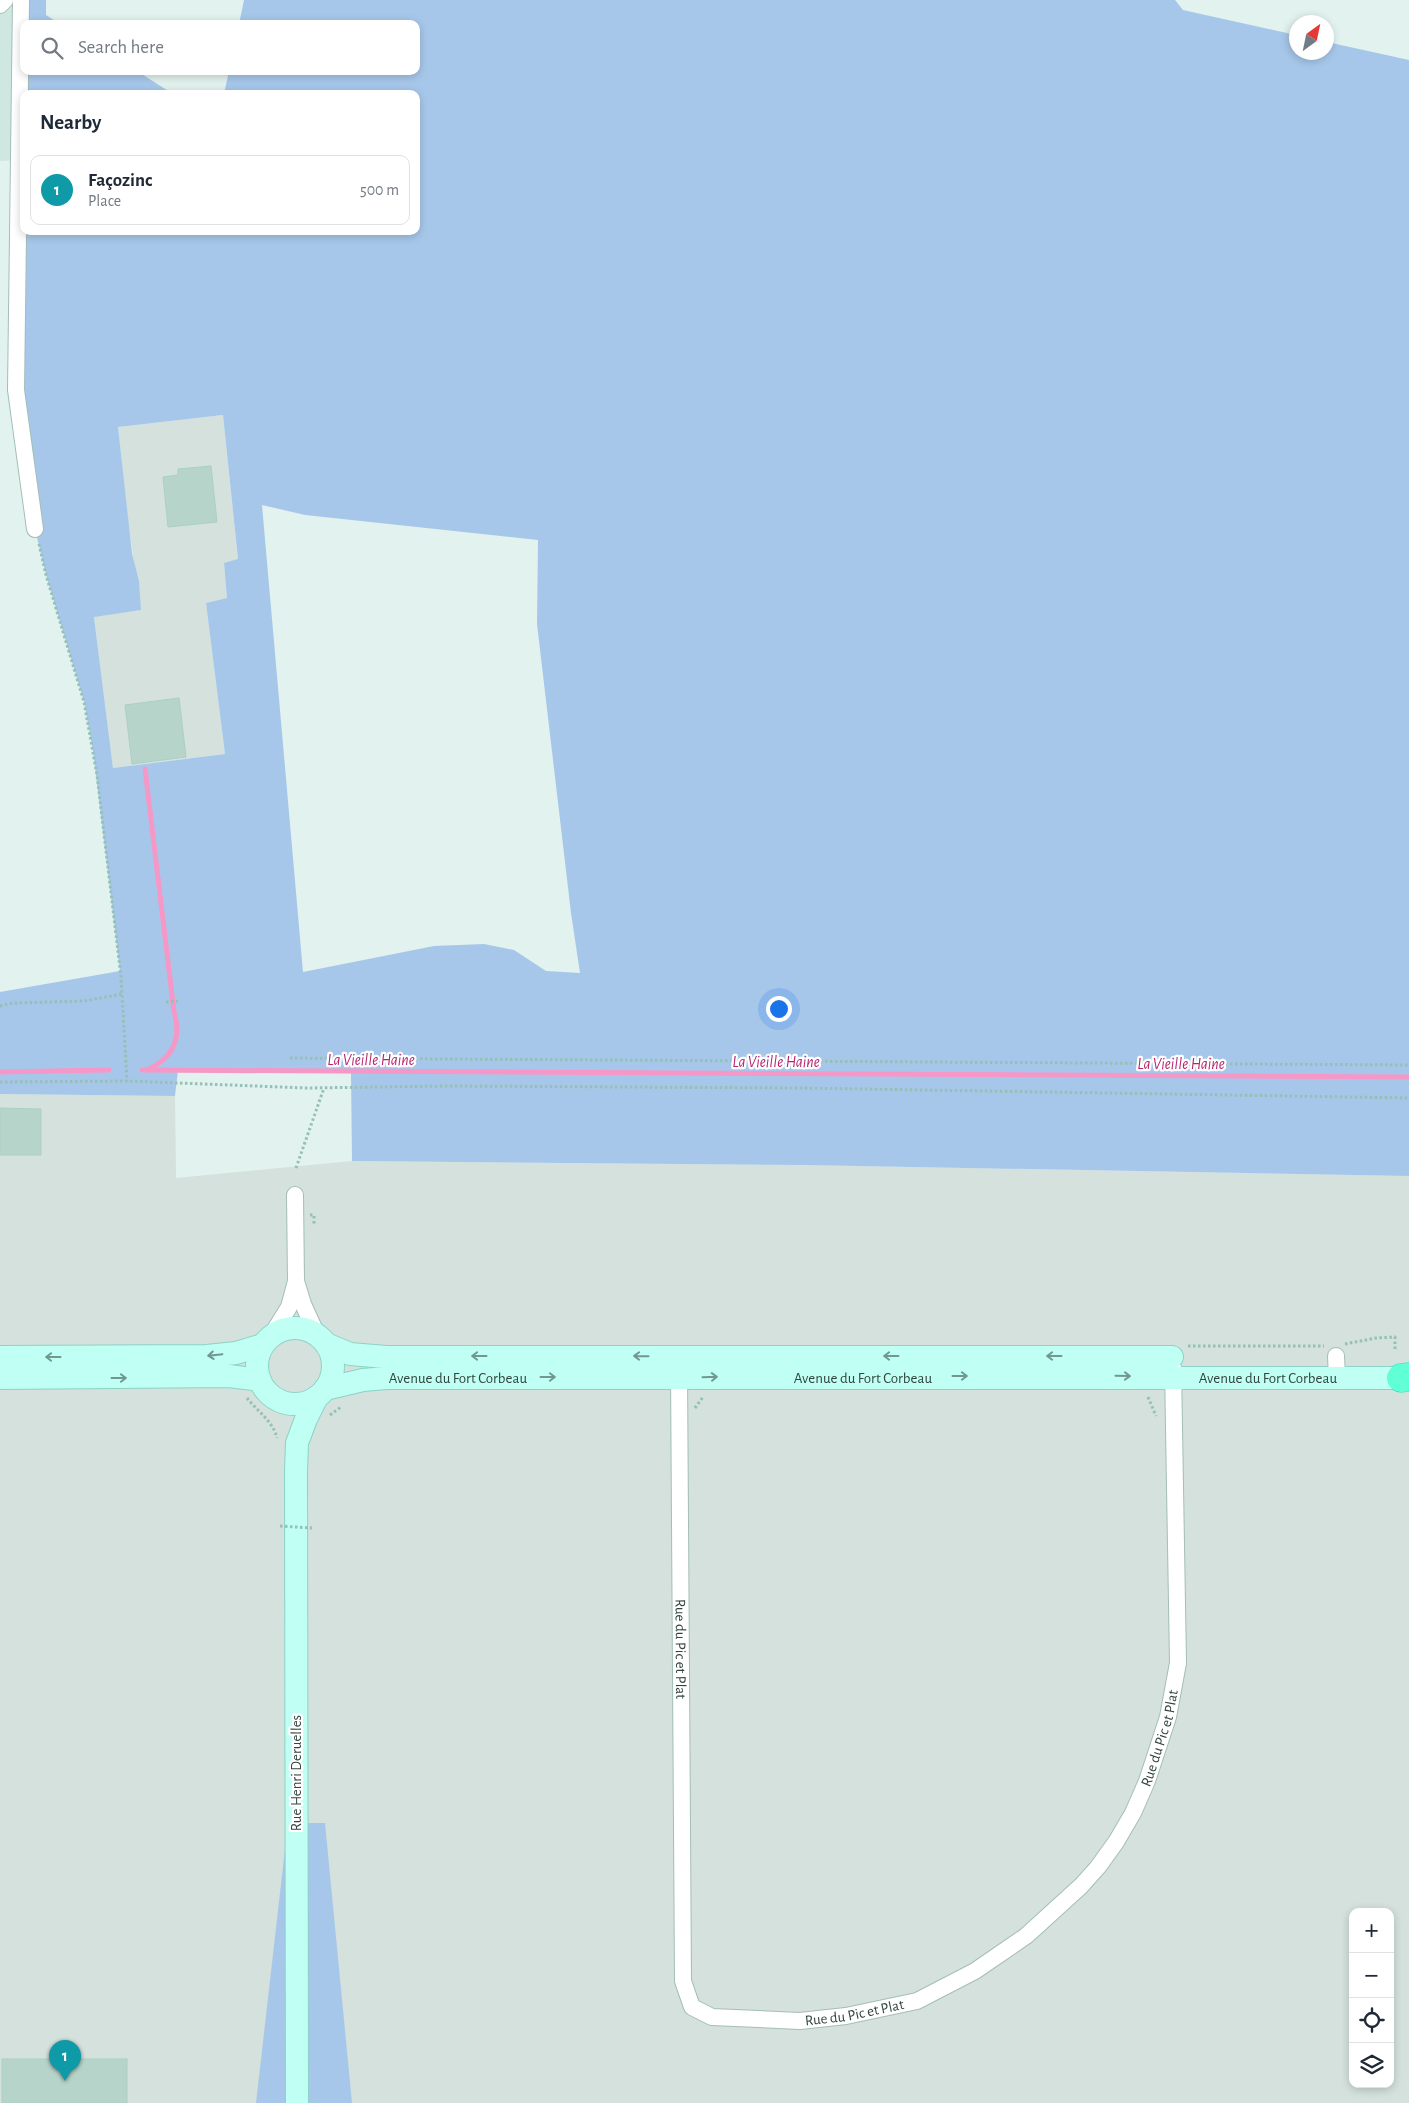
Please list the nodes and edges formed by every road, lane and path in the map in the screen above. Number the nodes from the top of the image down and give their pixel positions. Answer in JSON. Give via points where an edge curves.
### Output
{"nodes":[{"id":1,"x":5,"y":0,"type":"edge"},
{"id":2,"x":21,"y":0,"type":"edge"},
{"id":3,"x":0,"y":5,"type":"edge"},
{"id":4,"x":21,"y":20,"type":"edge"},
{"id":5,"x":20,"y":75,"type":"edge"},
{"id":6,"x":35,"y":528,"type":"joint"},
{"id":7,"x":122,"y":994,"type":"junction"},
{"id":8,"x":178,"y":1001,"type":"dead end"},
{"id":9,"x":166,"y":1002,"type":"dead end"},
{"id":10,"x":0,"y":1006,"type":"edge"},
{"id":11,"x":290,"y":1058,"type":"dead end"},
{"id":12,"x":1409,"y":1066,"type":"edge"},
{"id":13,"x":127,"y":1081,"type":"junction"},
{"id":14,"x":0,"y":1082,"type":"edge"},
{"id":15,"x":324,"y":1088,"type":"junction"},
{"id":16,"x":1409,"y":1098,"type":"edge"},
{"id":17,"x":296,"y":1168,"type":"dead end"},
{"id":18,"x":296,"y":1195,"type":"dead end"},
{"id":19,"x":296,"y":1281,"type":"junction"},
{"id":20,"x":267,"y":1340,"type":"junction"},
{"id":21,"x":322,"y":1340,"type":"junction"},
{"id":22,"x":0,"y":1357,"type":"edge"},
{"id":23,"x":678,"y":1367,"type":"junction"},
{"id":24,"x":1173,"y":1367,"type":"junction"},
{"id":25,"x":0,"y":1378,"type":"edge"},
{"id":26,"x":1405,"y":1378,"type":"edge"},
{"id":27,"x":260,"y":1380,"type":"junction"},
{"id":28,"x":321,"y":1393,"type":"junction"},
{"id":29,"x":274,"y":1398,"type":"junction"},
{"id":30,"x":297,"y":1443,"type":"junction"},
{"id":31,"x":280,"y":1526,"type":"dead end"},
{"id":32,"x":312,"y":1528,"type":"dead end"},
{"id":33,"x":297,"y":2103,"type":"edge"}],
"edges":[{"from":1,"to":3,"type":"street"},
{"from":2,"to":4,"type":"street"},
{"from":5,"to":6,"type":"street","via":[[16,390]]},
{"from":6,"to":7,"type":"path","via":[[84,702],[93,751]]},
{"from":7,"to":10,"type":"path","via":[[84,1001]]},
{"from":7,"to":13,"type":"path"},
{"from":8,"to":9,"type":"path"},
{"from":11,"to":12,"type":"path"},
{"from":13,"to":14,"type":"path"},
{"from":13,"to":15,"type":"path"},
{"from":15,"to":16,"type":"path","via":[[652,1087]]},
{"from":15,"to":17,"type":"path"},
{"from":18,"to":19,"type":"street"},
{"from":19,"to":20,"type":"street","via":[[289,1307]]},
{"from":19,"to":21,"type":"street","via":[[303,1304]]},
{"from":20,"to":21,"type":"street","via":[[282,1330],[294,1328]]},
{"from":20,"to":22,"type":"street","one_way":true,"via":[[236,1353],[207,1356]]},
{"from":20,"to":27,"type":"street","via":[[258,1356]]},
{"from":23,"to":21,"type":"street","name":"Avenue du Fort Corbeau","one_way":true,"via":[[386,1357],[350,1354]]},
{"from":21,"to":28,"type":"street","via":[[331,1355],[333,1367]]},
{"from":23,"to":24,"type":"street","name":"Avenue du Fort Corbeau"},
{"from":23,"to":24,"type":"street","name":"Rue du Pic et Plat","via":[[683,1981],[692,2007],[712,2016],[800,2021],[846,2016],[917,2001],[975,1971],[1026,1936],[1081,1886],[1116,1842],[1133,1813],[1158,1751],[1178,1663]]},
{"from":28,"to":23,"type":"street","name":"Avenue du Fort Corbeau","one_way":true,"via":[[363,1380],[386,1378]]},
{"from":24,"to":26,"type":"street","name":"Avenue du Fort Corbeau","via":[[1337,1366]]},
{"from":25,"to":27,"type":"street","one_way":true,"via":[[229,1376]]},
{"from":27,"to":29,"type":"street"},
{"from":28,"to":29,"type":"street","via":[[307,1402],[296,1404]]},
{"from":28,"to":30,"type":"street","name":"Rue Henri Deruelles"},
{"from":29,"to":30,"type":"street","name":"Rue Henri Deruelles"},
{"from":30,"to":33,"type":"street","name":"Rue Henri Deruelles"},
{"from":31,"to":32,"type":"path","bridge":true}]}
